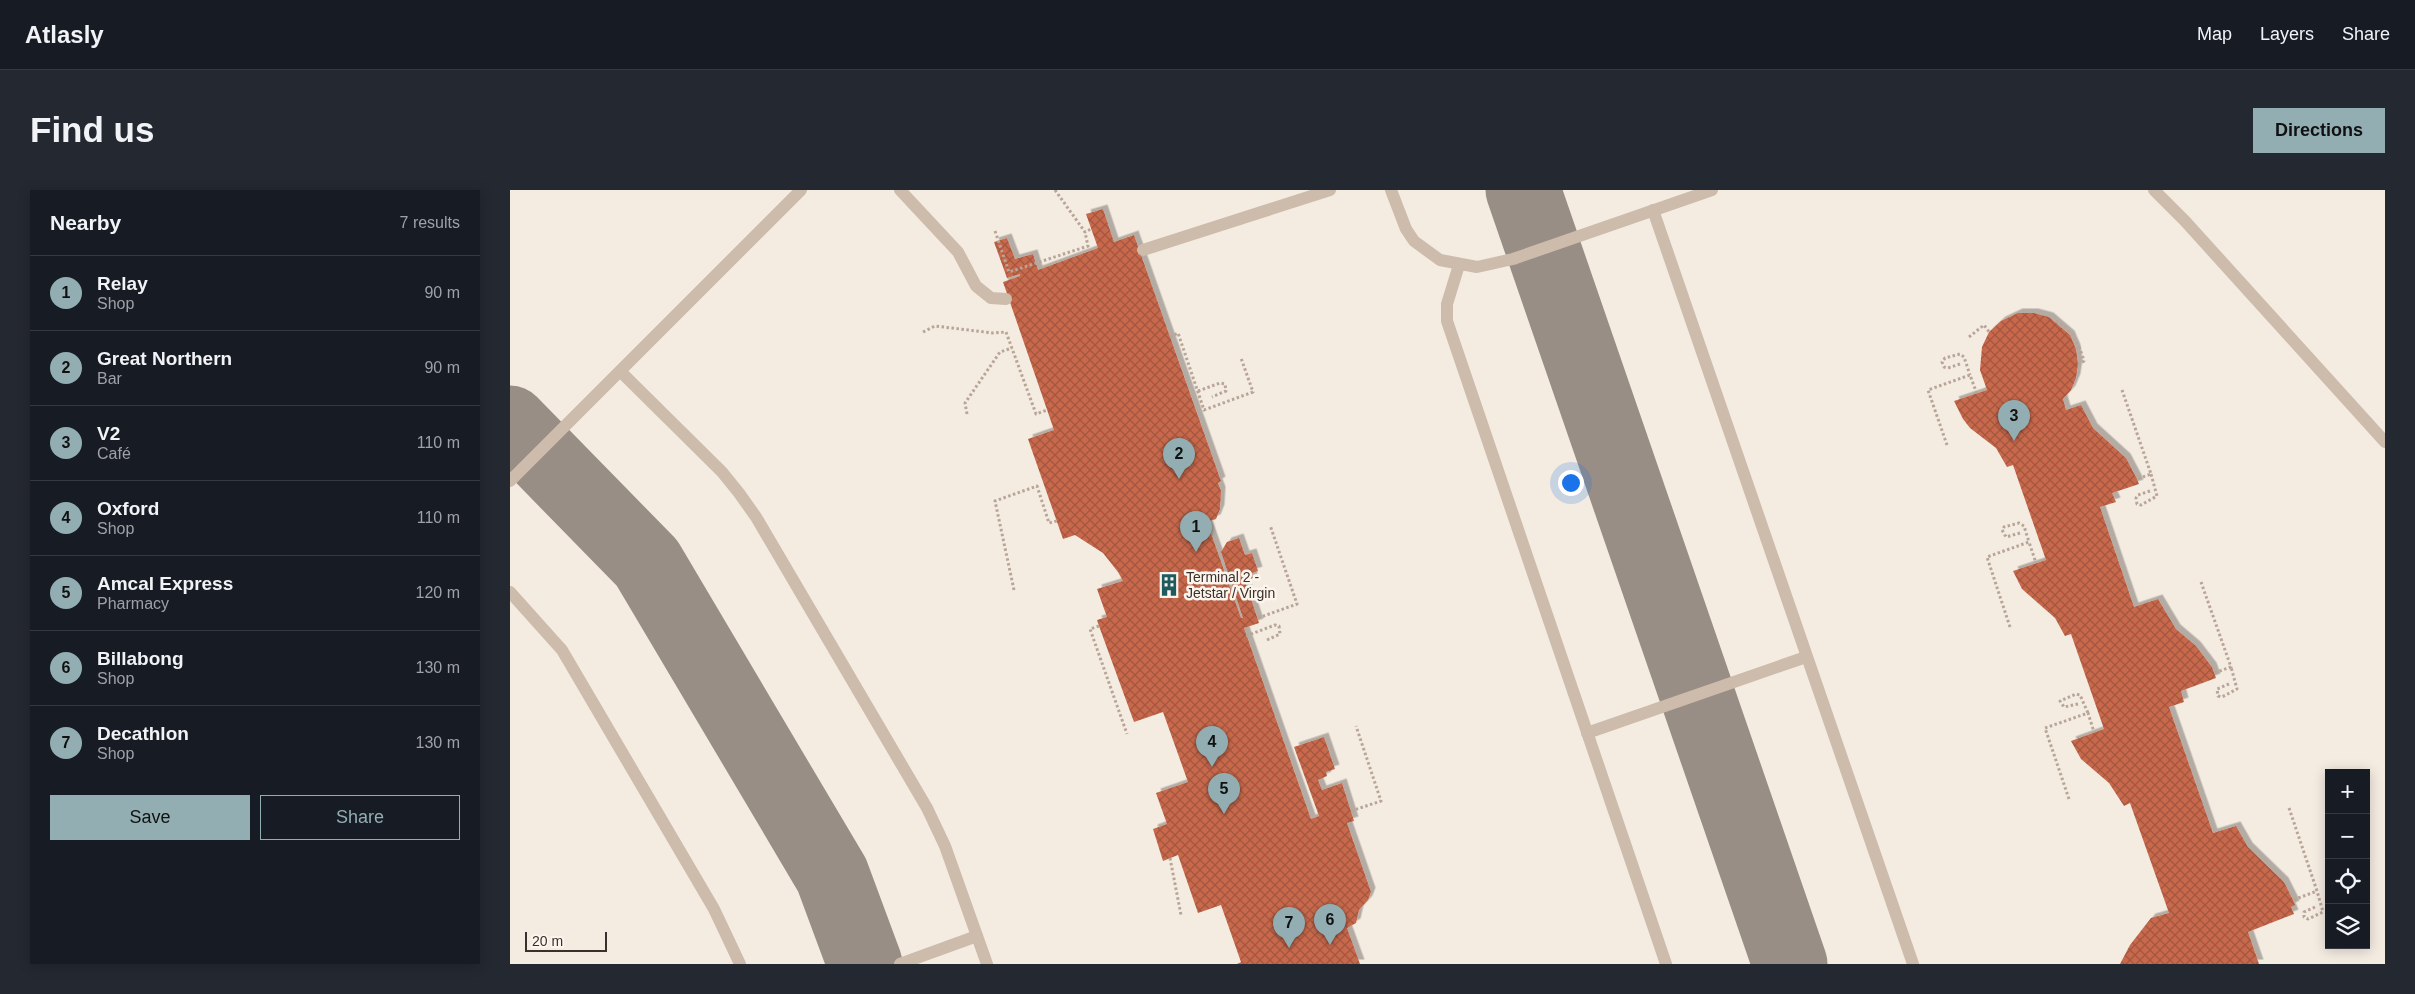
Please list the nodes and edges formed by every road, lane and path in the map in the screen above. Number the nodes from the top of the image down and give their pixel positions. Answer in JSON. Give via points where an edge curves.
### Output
{"nodes":[{"id":1,"x":801,"y":190,"type":"edge"},
{"id":2,"x":900,"y":190,"type":"edge"},
{"id":3,"x":1055,"y":190,"type":"edge"},
{"id":4,"x":1330,"y":190,"type":"edge"},
{"id":5,"x":1391,"y":190,"type":"edge"},
{"id":6,"x":1712,"y":190,"type":"edge"},
{"id":7,"x":2154,"y":190,"type":"edge"},
{"id":8,"x":1653,"y":210,"type":"junction"},
{"id":9,"x":1091,"y":229,"type":"dead end"},
{"id":10,"x":994,"y":231,"type":"dead end"},
{"id":11,"x":1085,"y":232,"type":"junction"},
{"id":12,"x":1143,"y":250,"type":"dead end"},
{"id":13,"x":1458,"y":265,"type":"junction"},
{"id":14,"x":1006,"y":299,"type":"dead end"},
{"id":15,"x":2056,"y":320,"type":"dead end"},
{"id":16,"x":923,"y":332,"type":"dead end"},
{"id":17,"x":1989,"y":332,"type":"dead end"},
{"id":18,"x":1170,"y":336,"type":"dead end"},
{"id":19,"x":1969,"y":337,"type":"dead end"},
{"id":20,"x":1012,"y":348,"type":"junction"},
{"id":21,"x":1241,"y":358,"type":"dead end"},
{"id":22,"x":1960,"y":364,"type":"dead end"},
{"id":23,"x":2078,"y":364,"type":"dead end"},
{"id":24,"x":621,"y":372,"type":"junction"},
{"id":25,"x":1970,"y":375,"type":"junction"},
{"id":26,"x":2122,"y":390,"type":"dead end"},
{"id":27,"x":1198,"y":391,"type":"junction"},
{"id":28,"x":1977,"y":394,"type":"dead end"},
{"id":29,"x":1212,"y":397,"type":"dead end"},
{"id":30,"x":1047,"y":410,"type":"dead end"},
{"id":31,"x":967,"y":414,"type":"dead end"},
{"id":32,"x":2385,"y":442,"type":"edge"},
{"id":33,"x":1947,"y":445,"type":"dead end"},
{"id":34,"x":2151,"y":474,"type":"junction"},
{"id":35,"x":2137,"y":478,"type":"dead end"},
{"id":36,"x":510,"y":481,"type":"edge"},
{"id":37,"x":2150,"y":491,"type":"dead end"},
{"id":38,"x":1057,"y":521,"type":"dead end"},
{"id":39,"x":1270,"y":525,"type":"dead end"},
{"id":40,"x":2020,"y":533,"type":"dead end"},
{"id":41,"x":2029,"y":542,"type":"junction"},
{"id":42,"x":2036,"y":563,"type":"dead end"},
{"id":43,"x":2201,"y":582,"type":"dead end"},
{"id":44,"x":1014,"y":590,"type":"dead end"},
{"id":45,"x":510,"y":592,"type":"edge"},
{"id":46,"x":1258,"y":618,"type":"dead end"},
{"id":47,"x":1099,"y":626,"type":"dead end"},
{"id":48,"x":2010,"y":628,"type":"dead end"},
{"id":49,"x":1246,"y":636,"type":"dead end"},
{"id":50,"x":1267,"y":640,"type":"dead end"},
{"id":51,"x":1806,"y":657,"type":"junction"},
{"id":52,"x":2231,"y":667,"type":"junction"},
{"id":53,"x":2214,"y":674,"type":"dead end"},
{"id":54,"x":2230,"y":684,"type":"dead end"},
{"id":55,"x":2078,"y":704,"type":"dead end"},
{"id":56,"x":2088,"y":713,"type":"junction"},
{"id":57,"x":1356,"y":726,"type":"dead end"},
{"id":58,"x":2094,"y":732,"type":"dead end"},
{"id":59,"x":1587,"y":733,"type":"junction"},
{"id":60,"x":1127,"y":734,"type":"dead end"},
{"id":61,"x":2069,"y":798,"type":"dead end"},
{"id":62,"x":2289,"y":808,"type":"dead end"},
{"id":63,"x":1351,"y":811,"type":"dead end"},
{"id":64,"x":1170,"y":858,"type":"dead end"},
{"id":65,"x":2318,"y":891,"type":"junction"},
{"id":66,"x":2293,"y":900,"type":"dead end"},
{"id":67,"x":2315,"y":907,"type":"dead end"},
{"id":68,"x":1180,"y":915,"type":"dead end"},
{"id":69,"x":977,"y":936,"type":"junction"},
{"id":70,"x":740,"y":964,"type":"edge"},
{"id":71,"x":900,"y":964,"type":"edge"},
{"id":72,"x":987,"y":964,"type":"edge"},
{"id":73,"x":1666,"y":964,"type":"edge"},
{"id":74,"x":1913,"y":964,"type":"edge"}],
"edges":[{"from":1,"to":24,"type":"lane"},
{"from":2,"to":14,"type":"lane","via":[[958,252],[980,290],[991,298]]},
{"from":3,"to":11,"type":"path"},
{"from":4,"to":12,"type":"lane"},
{"from":5,"to":13,"type":"lane","via":[[1414,241],[1440,260]]},
{"from":6,"to":8,"type":"lane"},
{"from":7,"to":32,"type":"lane"},
{"from":8,"to":13,"type":"lane","via":[[1496,264]]},
{"from":8,"to":51,"type":"lane"},
{"from":9,"to":11,"type":"path"},
{"from":10,"to":11,"type":"path","via":[[1009,272],[1088,246]]},
{"from":13,"to":59,"type":"lane","via":[[1447,321]]},
{"from":15,"to":23,"type":"path","via":[[2072,333],[2080,347],[2084,361]]},
{"from":16,"to":20,"type":"path","via":[[934,326],[1006,332]]},
{"from":17,"to":19,"type":"path","via":[[1984,325]]},
{"from":18,"to":27,"type":"path","via":[[1178,333]]},
{"from":20,"to":30,"type":"path","via":[[1036,414]]},
{"from":20,"to":31,"type":"path","via":[[1000,352],[994,359],[965,403]]},
{"from":21,"to":27,"type":"path","via":[[1252,392],[1204,410]]},
{"from":22,"to":25,"type":"path","via":[[1948,368],[1942,362],[1960,354]]},
{"from":24,"to":36,"type":"lane"},
{"from":24,"to":69,"type":"lane","via":[[722,472],[756,517],[927,808],[945,846]]},
{"from":25,"to":28,"type":"path"},
{"from":25,"to":33,"type":"path","via":[[1928,390]]},
{"from":26,"to":34,"type":"path"},
{"from":27,"to":29,"type":"path","via":[[1226,384],[1226,391]]},
{"from":34,"to":35,"type":"path"},
{"from":34,"to":37,"type":"path","via":[[2157,496],[2137,504],[2137,496]]},
{"from":38,"to":44,"type":"path","via":[[1049,523],[1037,486],[995,500]]},
{"from":39,"to":46,"type":"path","via":[[1297,604]]},
{"from":40,"to":41,"type":"path","via":[[2006,537],[2002,530],[2019,523],[2024,526]]},
{"from":41,"to":42,"type":"path"},
{"from":41,"to":48,"type":"path","via":[[1987,557]]},
{"from":43,"to":52,"type":"path"},
{"from":45,"to":70,"type":"lane","via":[[562,650],[714,909]]},
{"from":47,"to":60,"type":"path","via":[[1090,629]]},
{"from":49,"to":50,"type":"path","via":[[1279,626],[1280,634]]},
{"from":51,"to":59,"type":"lane"},
{"from":51,"to":74,"type":"lane"},
{"from":52,"to":53,"type":"path"},
{"from":52,"to":54,"type":"path","via":[[2238,689],[2218,696],[2217,689]]},
{"from":55,"to":56,"type":"path","via":[[2064,707],[2060,701],[2080,695]]},
{"from":56,"to":58,"type":"path"},
{"from":56,"to":61,"type":"path","via":[[2045,728]]},
{"from":57,"to":63,"type":"path","via":[[1381,801]]},
{"from":59,"to":73,"type":"lane"},
{"from":62,"to":65,"type":"path"},
{"from":64,"to":68,"type":"path"},
{"from":65,"to":66,"type":"path"},
{"from":65,"to":67,"type":"path","via":[[2323,912],[2305,918],[2304,912]]},
{"from":69,"to":71,"type":"lane"},
{"from":69,"to":72,"type":"lane"}]}
